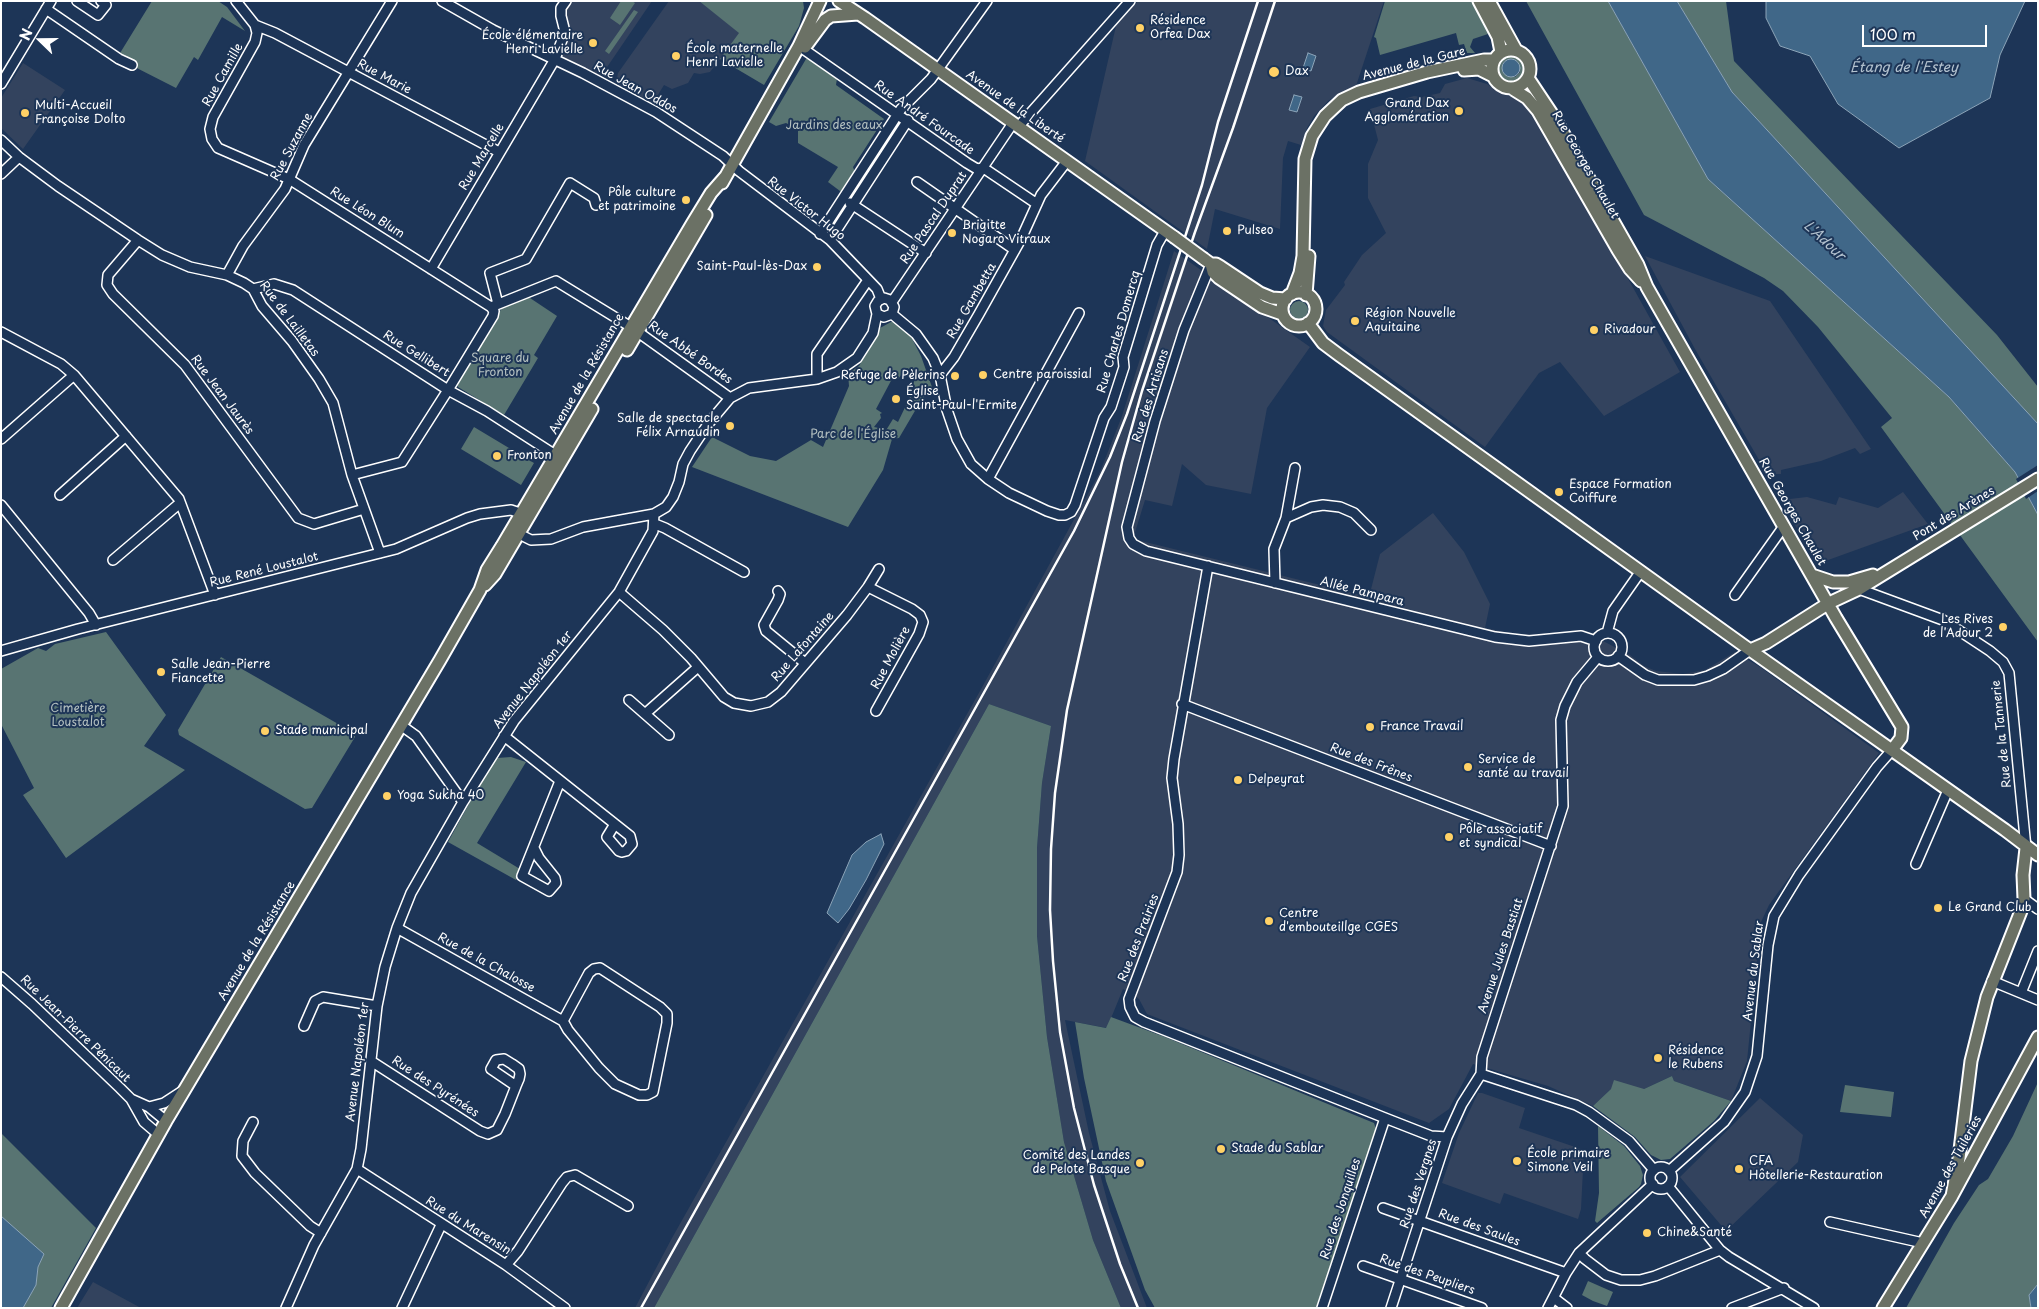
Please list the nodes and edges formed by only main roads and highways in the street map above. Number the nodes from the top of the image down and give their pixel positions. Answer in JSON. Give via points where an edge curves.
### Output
{"nodes":[{"id":1,"x":820,"y":1,"type":"edge"},
{"id":2,"x":839,"y":1,"type":"edge"},
{"id":3,"x":854,"y":1,"type":"edge"},
{"id":4,"x":1479,"y":1,"type":"edge"},
{"id":5,"x":1489,"y":1,"type":"edge"},
{"id":6,"x":862,"y":16,"type":"junction"},
{"id":7,"x":800,"y":49,"type":"junction"},
{"id":8,"x":1516,"y":50,"type":"junction"},
{"id":9,"x":1497,"y":56,"type":"junction"},
{"id":10,"x":1493,"y":76,"type":"junction"},
{"id":11,"x":1528,"y":78,"type":"junction"},
{"id":12,"x":1511,"y":88,"type":"junction"},
{"id":13,"x":1211,"y":264,"type":"junction"},
{"id":14,"x":1647,"y":287,"type":"junction"},
{"id":15,"x":1306,"y":295,"type":"junction"},
{"id":16,"x":1289,"y":297,"type":"junction"},
{"id":17,"x":1282,"y":314,"type":"junction"},
{"id":18,"x":1308,"y":323,"type":"junction"},
{"id":19,"x":2038,"y":478,"type":"edge"},
{"id":20,"x":1885,"y":572,"type":"junction"},
{"id":21,"x":1812,"y":575,"type":"junction"},
{"id":22,"x":1829,"y":603,"type":"junction"},
{"id":23,"x":1750,"y":650,"type":"junction"},
{"id":24,"x":1892,"y":750,"type":"junction"},
{"id":25,"x":2026,"y":848,"type":"junction"},
{"id":26,"x":2038,"y":855,"type":"edge"},
{"id":27,"x":2038,"y":1038,"type":"edge"},
{"id":28,"x":1952,"y":1196,"type":"junction"},
{"id":29,"x":61,"y":1308,"type":"edge"},
{"id":30,"x":1883,"y":1308,"type":"edge"}],
"edges":[{"from":1,"to":7,"type":"main road","name":"Avenue de la Résistance"},
{"from":2,"to":6,"type":"main road","name":"Avenue de la Liberté"},
{"from":3,"to":6,"type":"main road"},
{"from":4,"to":9,"type":"main road","via":[[1498,37]]},
{"from":5,"to":8,"type":"main road"},
{"from":6,"to":7,"type":"main road","name":"Avenue de la Résistance","via":[[831,16]]},
{"from":6,"to":13,"type":"main road","name":"Avenue de la Liberté","bridge":true},
{"from":7,"to":29,"type":"main road","name":"Avenue de la Résistance","via":[[725,177],[710,193],[515,532],[495,574],[480,590],[184,1090]]},
{"from":8,"to":9,"type":"main road","via":[[1506,50]]},
{"from":8,"to":11,"type":"main road","via":[[1528,58],[1531,68]]},
{"from":9,"to":10,"type":"main road"},
{"from":9,"to":16,"type":"main road","name":"Avenue de la Gare","via":[[1364,90],[1342,100],[1325,116],[1312,136],[1305,159],[1303,256],[1300,274]]},
{"from":10,"to":12,"type":"main road","via":[[1498,83]]},
{"from":10,"to":15,"type":"main road","name":"Avenue de la Gare","via":[[1470,68],[1358,100],[1332,118],[1318,140],[1310,166]]},
{"from":11,"to":12,"type":"main road","via":[[1518,87]]},
{"from":11,"to":14,"type":"main road","name":"Rue Georges Chaulet","via":[[1564,134],[1638,265]]},
{"from":12,"to":14,"type":"main road","name":"Rue Georges Chaulet","via":[[1528,98],[1538,112],[1630,269]]},
{"from":13,"to":16,"type":"main road","via":[[1216,264],[1265,296]]},
{"from":13,"to":17,"type":"main road","via":[[1219,278],[1262,307]]},
{"from":14,"to":21,"type":"main road","name":"Rue Georges Chaulet"},
{"from":15,"to":16,"type":"main road","via":[[1299,293]]},
{"from":15,"to":18,"type":"main road","via":[[1312,300],[1315,310]]},
{"from":16,"to":17,"type":"main road","via":[[1283,304]]},
{"from":17,"to":18,"type":"main road","via":[[1293,325]]},
{"from":18,"to":23,"type":"main road","via":[[1323,343]]},
{"from":19,"to":20,"type":"main road","name":"Pont des Arènes"},
{"from":20,"to":21,"type":"main road","via":[[1849,582],[1833,582]]},
{"from":20,"to":22,"type":"main road"},
{"from":21,"to":22,"type":"main road","name":"Rue Georges Chaulet"},
{"from":22,"to":23,"type":"main road"},
{"from":22,"to":24,"type":"main road","name":"Rue Georges Chaulet","via":[[1902,727],[1901,738]]},
{"from":23,"to":24,"type":"main road"},
{"from":24,"to":25,"type":"main road"},
{"from":25,"to":26,"type":"main road"},
{"from":25,"to":28,"type":"main road","via":[[2024,899],[1992,981],[1971,1061]]},
{"from":27,"to":28,"type":"main road","name":"Avenue des Tuileries"},
{"from":28,"to":30,"type":"main road","name":"Avenue des Tuileries"}]}
